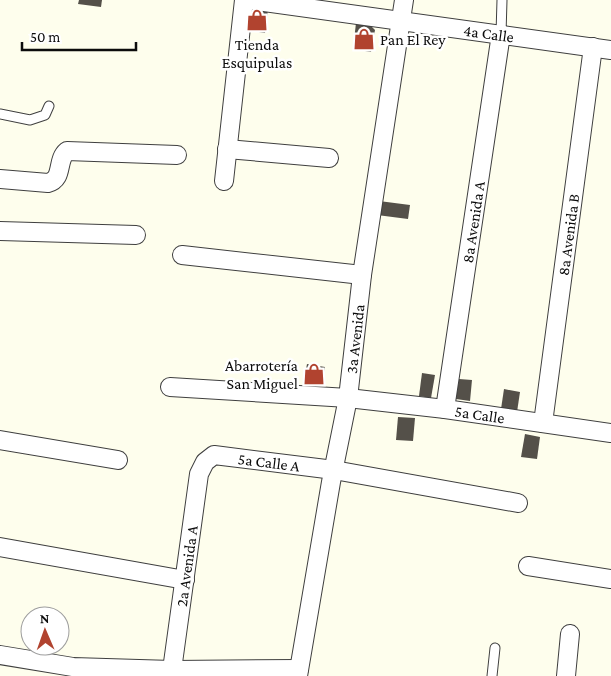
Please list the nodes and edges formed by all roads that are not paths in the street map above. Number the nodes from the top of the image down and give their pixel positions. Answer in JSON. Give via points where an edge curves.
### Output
{"nodes":[{"id":1,"x":244,"y":0,"type":"edge"},
{"id":2,"x":249,"y":0,"type":"edge"},
{"id":3,"x":404,"y":0,"type":"edge"},
{"id":4,"x":502,"y":0,"type":"edge"},
{"id":5,"x":401,"y":21,"type":"junction"},
{"id":6,"x":500,"y":34,"type":"junction"},
{"id":7,"x":593,"y":47,"type":"junction"},
{"id":8,"x":611,"y":50,"type":"edge"},
{"id":9,"x":49,"y":106,"type":"dead end"},
{"id":10,"x":0,"y":114,"type":"edge"},
{"id":11,"x":227,"y":149,"type":"junction"},
{"id":12,"x":177,"y":154,"type":"dead end"},
{"id":13,"x":329,"y":158,"type":"dead end"},
{"id":14,"x":0,"y":179,"type":"edge"},
{"id":15,"x":224,"y":181,"type":"dead end"},
{"id":16,"x":0,"y":231,"type":"edge"},
{"id":17,"x":136,"y":235,"type":"dead end"},
{"id":18,"x":182,"y":255,"type":"dead end"},
{"id":19,"x":362,"y":275,"type":"junction"},
{"id":20,"x":170,"y":387,"type":"dead end"},
{"id":21,"x":348,"y":398,"type":"junction"},
{"id":22,"x":445,"y":409,"type":"junction"},
{"id":23,"x":543,"y":423,"type":"junction"},
{"id":24,"x":611,"y":433,"type":"edge"},
{"id":25,"x":0,"y":440,"type":"edge"},
{"id":26,"x":118,"y":460,"type":"dead end"},
{"id":27,"x":205,"y":462,"type":"joint"},
{"id":28,"x":334,"y":470,"type":"junction"},
{"id":29,"x":518,"y":503,"type":"dead end"},
{"id":30,"x":0,"y":547,"type":"edge"},
{"id":31,"x":528,"y":566,"type":"dead end"},
{"id":32,"x":611,"y":578,"type":"edge"},
{"id":33,"x":185,"y":580,"type":"junction"},
{"id":34,"x":570,"y":634,"type":"dead end"},
{"id":35,"x":496,"y":648,"type":"dead end"},
{"id":36,"x":0,"y":655,"type":"edge"},
{"id":37,"x":172,"y":670,"type":"junction"},
{"id":38,"x":299,"y":672,"type":"edge"},
{"id":39,"x":492,"y":676,"type":"edge"},
{"id":40,"x":566,"y":676,"type":"edge"}],
"edges":[{"from":1,"to":11,"type":"street"},
{"from":2,"to":5,"type":"street","name":"4a Calle"},
{"from":3,"to":5,"type":"street","name":"3a Avenida"},
{"from":4,"to":6,"type":"lane"},
{"from":5,"to":6,"type":"street","name":"4a Calle"},
{"from":5,"to":19,"type":"street","name":"3a Avenida"},
{"from":6,"to":7,"type":"street","name":"4a Calle"},
{"from":6,"to":22,"type":"street","name":"8a Avenida A"},
{"from":7,"to":8,"type":"street","name":"4a Calle"},
{"from":7,"to":23,"type":"street","name":"8a Avenida B"},
{"from":9,"to":10,"type":"lane","via":[[45,115],[30,120]]},
{"from":11,"to":13,"type":"street"},
{"from":11,"to":15,"type":"street"},
{"from":12,"to":14,"type":"street","via":[[67,151],[53,182]]},
{"from":16,"to":17,"type":"street"},
{"from":18,"to":19,"type":"street"},
{"from":19,"to":21,"type":"street","name":"3a Avenida"},
{"from":20,"to":21,"type":"street","name":"5a Calle"},
{"from":21,"to":22,"type":"street","name":"5a Calle"},
{"from":21,"to":28,"type":"street","name":"3a Avenida"},
{"from":22,"to":23,"type":"street","name":"5a Calle"},
{"from":23,"to":24,"type":"street","name":"5a Calle"},
{"from":25,"to":26,"type":"street"},
{"from":27,"to":28,"type":"street","name":"5a Calle A","via":[[214,456]]},
{"from":27,"to":33,"type":"street","name":"2a Avenida A","via":[[199,474]]},
{"from":28,"to":29,"type":"street","name":"5a Calle A"},
{"from":28,"to":38,"type":"street","name":"3a Avenida"},
{"from":30,"to":33,"type":"street"},
{"from":31,"to":32,"type":"street"},
{"from":33,"to":37,"type":"street","name":"2a Avenida A"},
{"from":34,"to":40,"type":"street"},
{"from":35,"to":39,"type":"lane"},
{"from":36,"to":37,"type":"street","via":[[72,667]]},
{"from":37,"to":38,"type":"street"}]}
